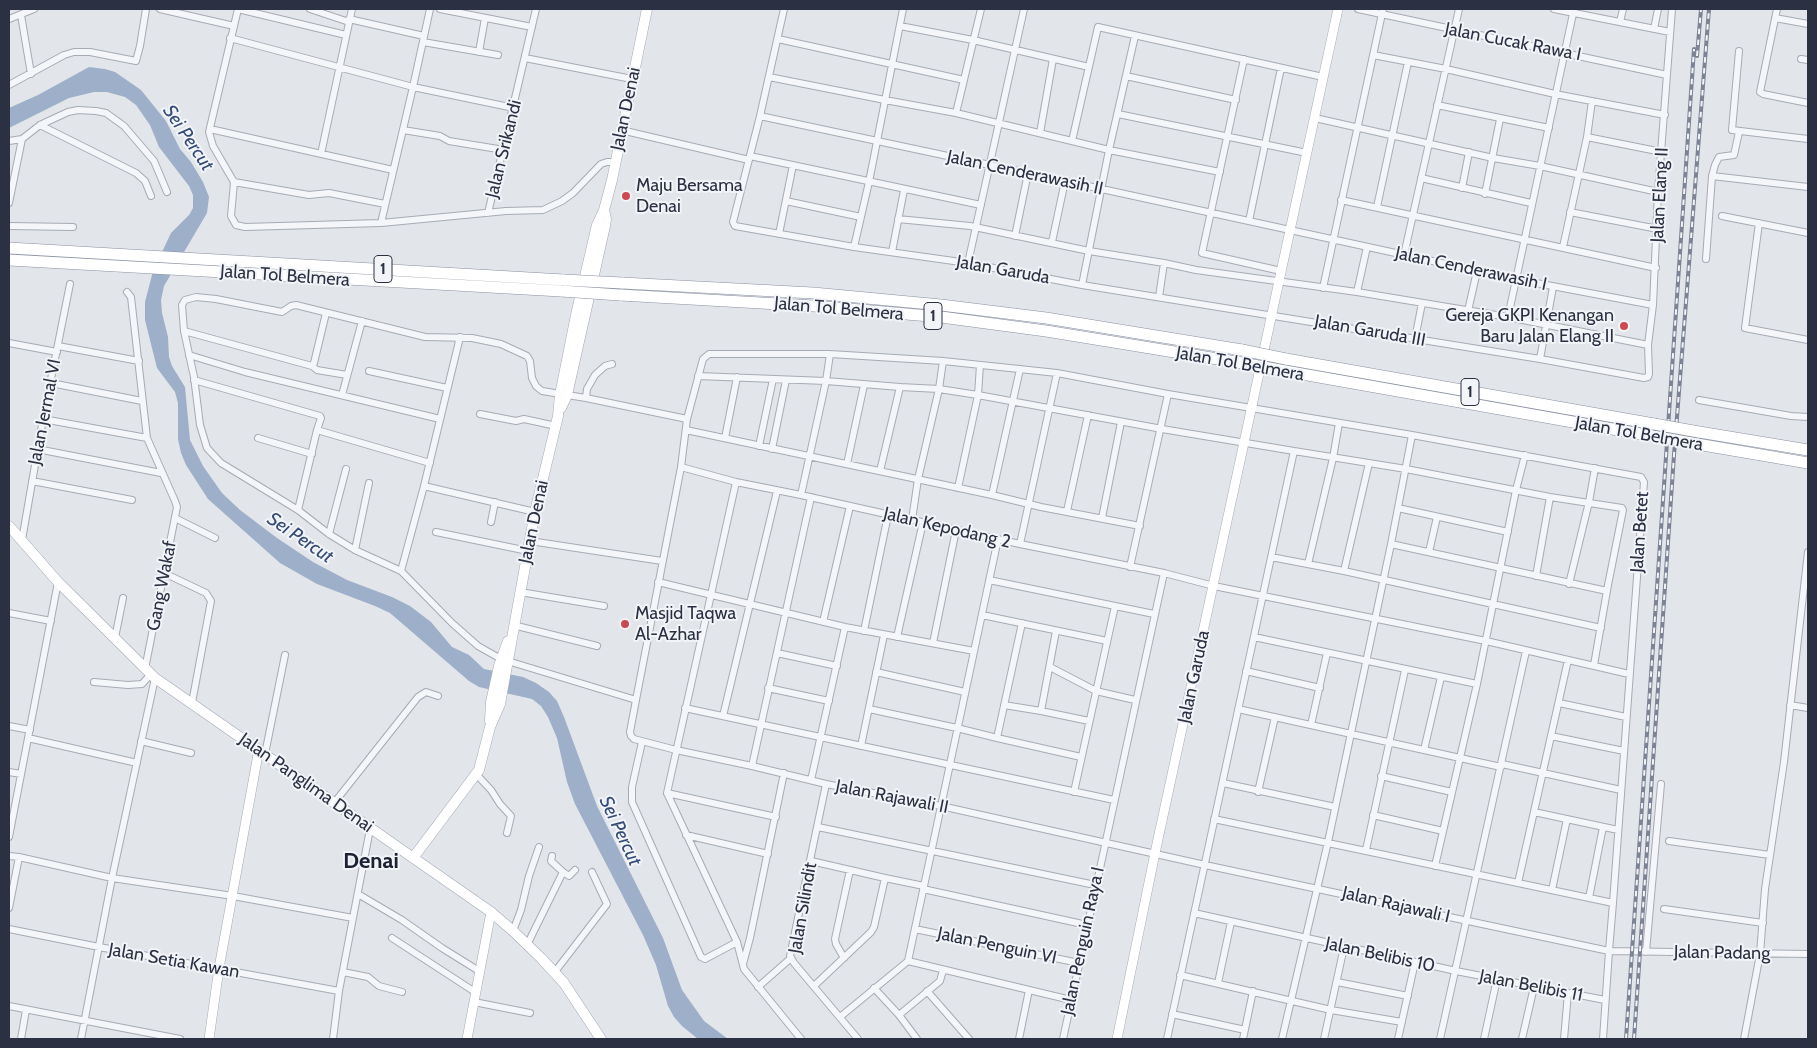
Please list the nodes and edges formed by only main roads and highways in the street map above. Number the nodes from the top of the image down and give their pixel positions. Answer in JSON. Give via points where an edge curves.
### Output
{"nodes":[{"id":1,"x":647,"y":9,"type":"edge"},
{"id":2,"x":9,"y":248,"type":"edge"},
{"id":3,"x":9,"y":260,"type":"edge"},
{"id":4,"x":202,"y":265,"type":"junction"},
{"id":5,"x":621,"y":289,"type":"junction"},
{"id":6,"x":1808,"y":450,"type":"edge"},
{"id":7,"x":1808,"y":463,"type":"edge"},
{"id":8,"x":9,"y":526,"type":"edge"},
{"id":9,"x":413,"y":858,"type":"junction"},
{"id":10,"x":601,"y":1039,"type":"edge"}],
"edges":[{"from":1,"to":9,"type":"main road","name":"Jalan Denai","via":[[604,210],[606,223],[535,512],[513,628],[480,766]]},
{"from":2,"to":4,"type":"highway","name":"Jalan Tol Belmera","number":"1","via":[[137,255]]},
{"from":3,"to":4,"type":"highway","name":"Jalan Tol Belmera","number":"1","via":[[129,266]]},
{"from":4,"to":5,"type":"highway","name":"Jalan Tol Belmera","number":"1","bridge":true},
{"from":5,"to":6,"type":"highway","name":"Jalan Tol Belmera","number":"1","bridge":true,"via":[[813,293],[1046,318]]},
{"from":5,"to":7,"type":"highway","name":"Jalan Tol Belmera","number":"1","bridge":true,"via":[[941,317],[1046,331]]},
{"from":8,"to":9,"type":"main road","name":"Jalan Panglima Denai","via":[[58,582],[150,674]]},
{"from":9,"to":10,"type":"main road","name":"Jalan Panglima Denai","via":[[513,931],[564,984]]}]}
